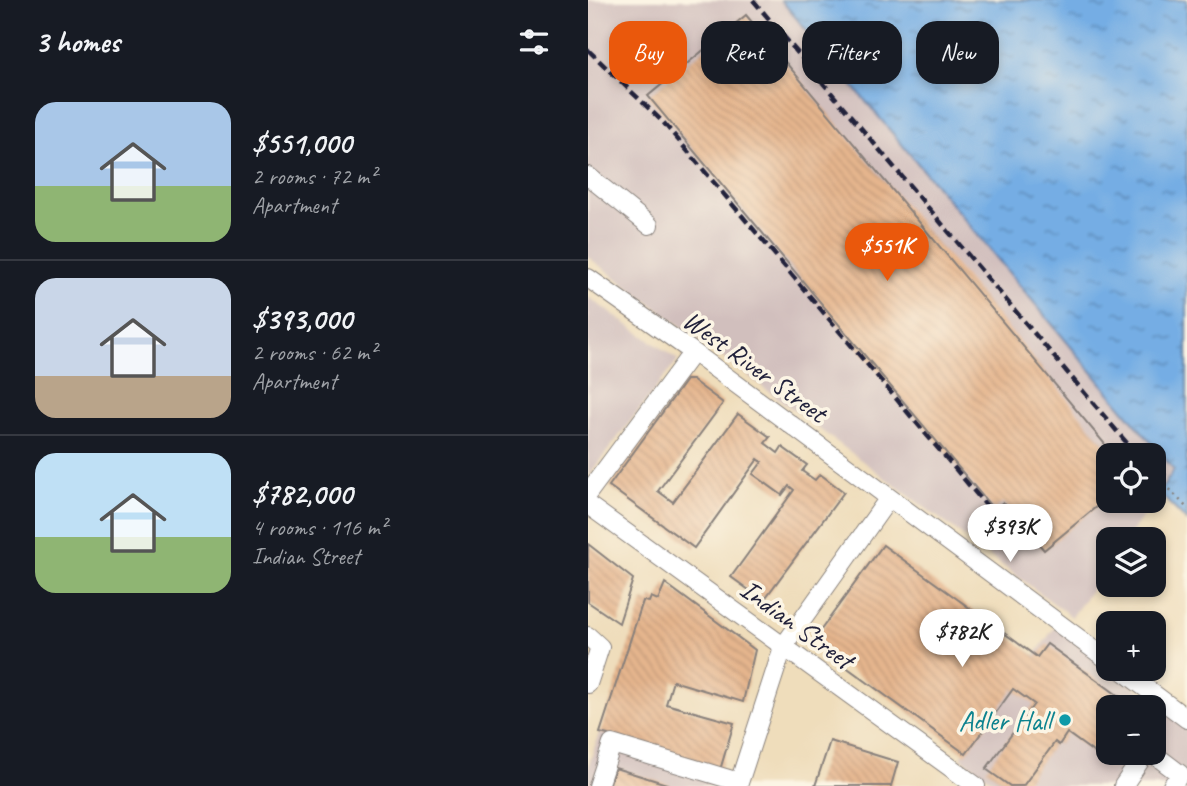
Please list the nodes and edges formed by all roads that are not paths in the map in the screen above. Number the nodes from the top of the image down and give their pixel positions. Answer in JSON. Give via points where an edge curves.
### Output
{"nodes":[{"id":1,"x":588,"y":176,"type":"edge"},
{"id":2,"x":649,"y":225,"type":"dead end"},
{"id":3,"x":588,"y":278,"type":"edge"},
{"id":4,"x":692,"y":352,"type":"junction"},
{"id":5,"x":588,"y":493,"type":"edge"},
{"id":6,"x":889,"y":498,"type":"junction"},
{"id":7,"x":588,"y":505,"type":"edge"},
{"id":8,"x":588,"y":636,"type":"edge"},
{"id":9,"x":783,"y":646,"type":"junction"},
{"id":10,"x":1096,"y":651,"type":"edge"},
{"id":11,"x":1136,"y":681,"type":"edge"},
{"id":12,"x":588,"y":684,"type":"edge"},
{"id":13,"x":1187,"y":719,"type":"edge"},
{"id":14,"x":1166,"y":764,"type":"edge"},
{"id":15,"x":1138,"y":765,"type":"edge"},
{"id":16,"x":738,"y":784,"type":"edge"},
{"id":17,"x":598,"y":786,"type":"edge"},
{"id":18,"x":976,"y":786,"type":"edge"},
{"id":19,"x":1123,"y":786,"type":"edge"},
{"id":20,"x":1172,"y":786,"type":"edge"}],
"edges":[{"from":1,"to":2,"type":"street"},
{"from":3,"to":4,"type":"street","name":"West River Street"},
{"from":4,"to":5,"type":"street"},
{"from":4,"to":6,"type":"street","name":"West River Street"},
{"from":6,"to":9,"type":"street"},
{"from":6,"to":10,"type":"street","name":"West River Street"},
{"from":7,"to":9,"type":"street","name":"Indian Street"},
{"from":8,"to":12,"type":"street","via":[[600,646]]},
{"from":9,"to":16,"type":"street"},
{"from":9,"to":18,"type":"street","name":"Indian Street"},
{"from":11,"to":13,"type":"street"},
{"from":14,"to":20,"type":"street","via":[[1180,774]]},
{"from":15,"to":19,"type":"street"},
{"from":16,"to":17,"type":"street","via":[[612,744]]}]}
